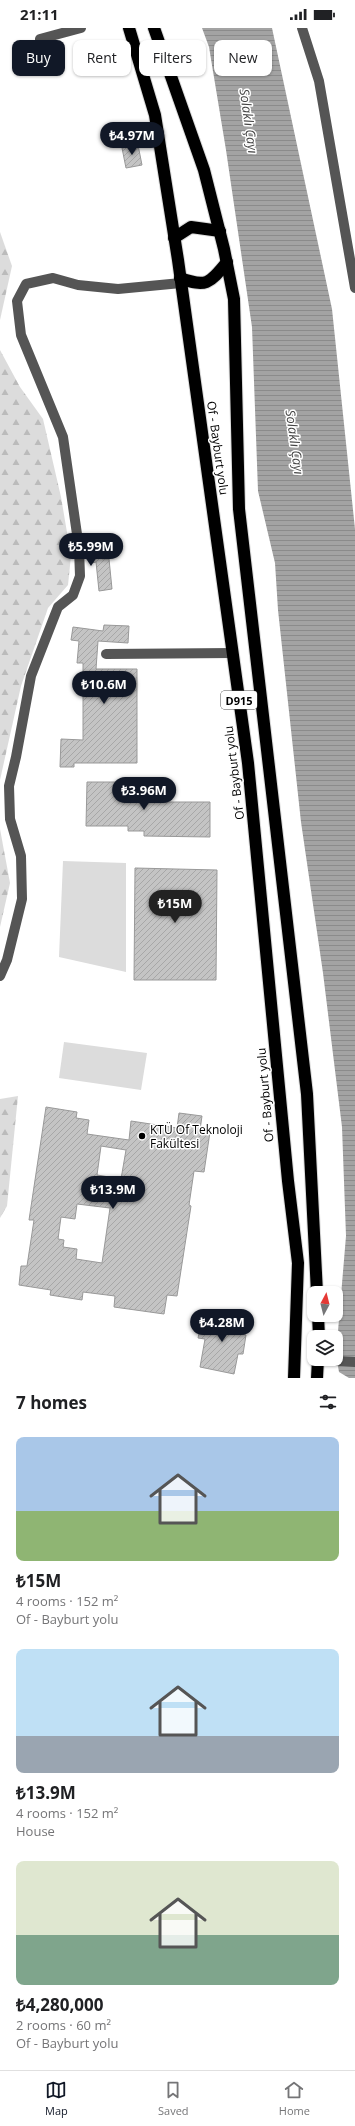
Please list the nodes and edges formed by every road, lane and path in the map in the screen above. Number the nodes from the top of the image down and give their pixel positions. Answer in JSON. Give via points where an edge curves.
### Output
{"nodes":[{"id":1,"x":81,"y":28,"type":"edge"},
{"id":2,"x":129,"y":28,"type":"edge"},
{"id":3,"x":154,"y":28,"type":"edge"},
{"id":4,"x":302,"y":28,"type":"edge"},
{"id":5,"x":40,"y":39,"type":"dead end"},
{"id":6,"x":220,"y":231,"type":"junction"},
{"id":7,"x":174,"y":238,"type":"junction"},
{"id":8,"x":227,"y":262,"type":"junction"},
{"id":9,"x":181,"y":281,"type":"junction"},
{"id":10,"x":355,"y":288,"type":"edge"},
{"id":11,"x":233,"y":653,"type":"junction"},
{"id":12,"x":106,"y":654,"type":"dead end"},
{"id":13,"x":0,"y":976,"type":"edge"},
{"id":14,"x":317,"y":1286,"type":"edge"},
{"id":15,"x":343,"y":1361,"type":"edge"},
{"id":16,"x":355,"y":1362,"type":"edge"},
{"id":17,"x":320,"y":1366,"type":"edge"},
{"id":18,"x":294,"y":1378,"type":"edge"},
{"id":19,"x":317,"y":1378,"type":"edge"}],
"edges":[{"from":1,"to":5,"type":"street"},
{"from":2,"to":7,"type":"highway","name":"Of - Bayburt yolu","number":"D915","via":[[155,115]]},
{"from":3,"to":6,"type":"highway","name":"Of - Bayburt yolu","number":"D915","via":[[204,170]]},
{"from":4,"to":10,"type":"street","via":[[319,81]]},
{"from":6,"to":7,"type":"highway","via":[[191,227]]},
{"from":6,"to":8,"type":"highway","name":"Of - Bayburt yolu","number":"D915"},
{"from":7,"to":9,"type":"highway","name":"Of - Bayburt yolu","number":"D915"},
{"from":8,"to":9,"type":"highway","via":[[213,280],[198,285]]},
{"from":8,"to":14,"type":"highway","name":"Of - Bayburt yolu","number":"D915","via":[[234,299],[239,509],[307,1094]]},
{"from":9,"to":11,"type":"highway","name":"Of - Bayburt yolu","number":"D915"},
{"from":9,"to":13,"type":"street","via":[[118,289],[78,285],[53,278],[26,284],[17,301],[22,335],[63,437],[79,548],[80,576],[74,595],[58,607],[31,676],[9,786],[10,820],[21,856],[22,899],[7,960]]},
{"from":11,"to":12,"type":"street"},
{"from":11,"to":18,"type":"highway","name":"Of - Bayburt yolu","number":"D915","via":[[248,764],[287,1173],[298,1262]]},
{"from":15,"to":16,"type":"street"},
{"from":17,"to":19,"type":"highway"}]}
